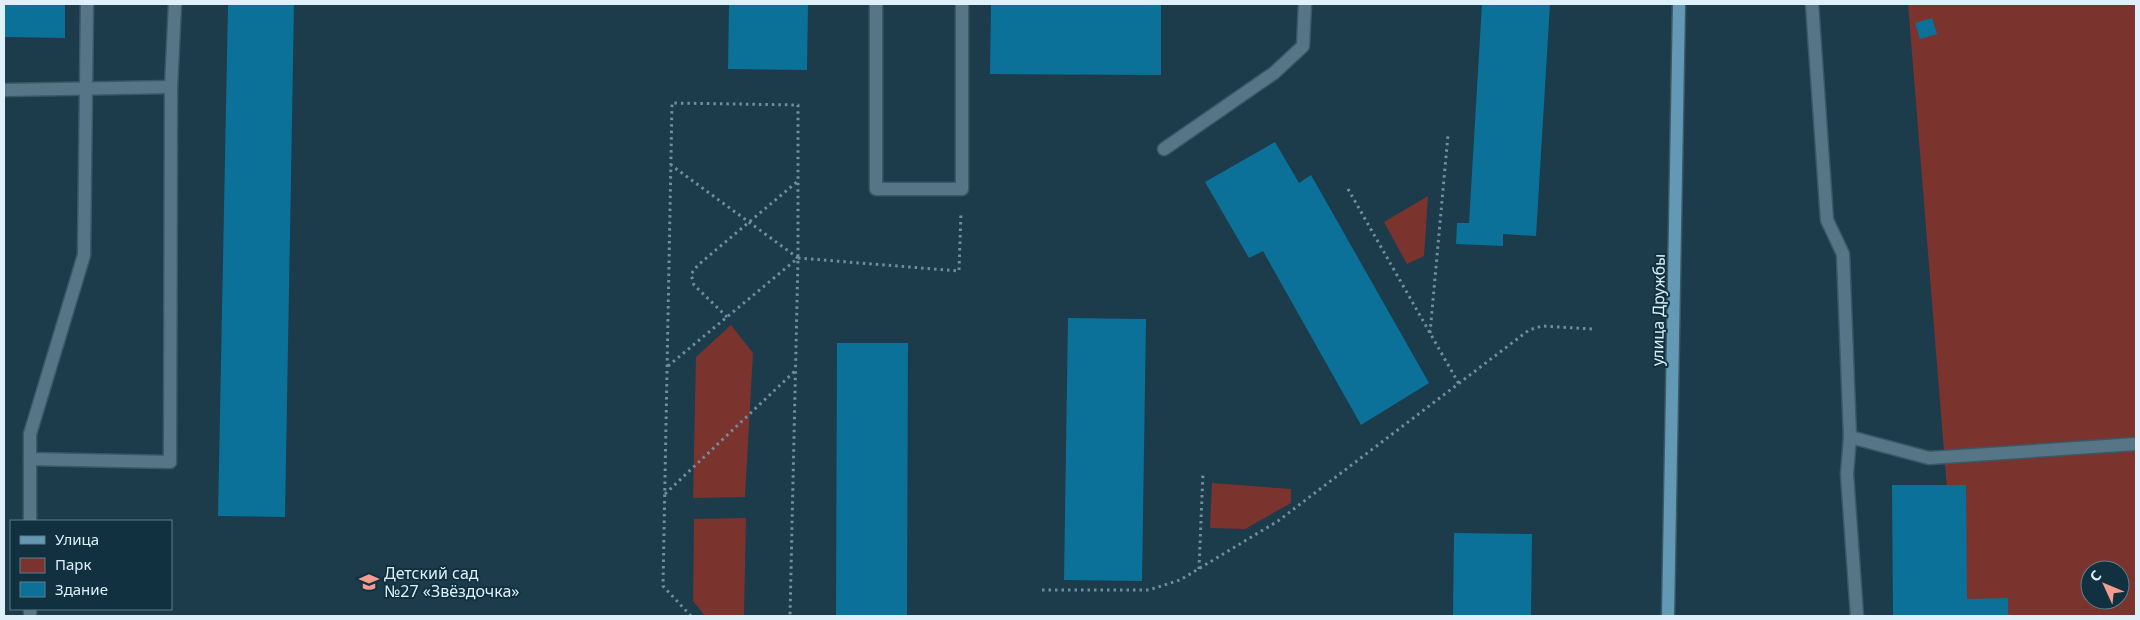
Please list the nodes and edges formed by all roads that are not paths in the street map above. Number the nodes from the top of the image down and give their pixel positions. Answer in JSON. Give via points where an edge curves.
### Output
{"nodes":[{"id":1,"x":87,"y":4,"type":"edge"},
{"id":2,"x":175,"y":4,"type":"edge"},
{"id":3,"x":876,"y":4,"type":"edge"},
{"id":4,"x":962,"y":4,"type":"edge"},
{"id":5,"x":1305,"y":4,"type":"edge"},
{"id":6,"x":1679,"y":4,"type":"edge"},
{"id":7,"x":1812,"y":4,"type":"edge"},
{"id":8,"x":171,"y":87,"type":"junction"},
{"id":9,"x":86,"y":89,"type":"junction"},
{"id":10,"x":4,"y":90,"type":"edge"},
{"id":11,"x":1164,"y":149,"type":"dead end"},
{"id":12,"x":1850,"y":437,"type":"junction"},
{"id":13,"x":2136,"y":444,"type":"edge"},
{"id":14,"x":30,"y":459,"type":"junction"},
{"id":15,"x":30,"y":520,"type":"edge"},
{"id":16,"x":1668,"y":616,"type":"edge"},
{"id":17,"x":1857,"y":616,"type":"edge"}],
"edges":[{"from":1,"to":9,"type":"lane"},
{"from":2,"to":8,"type":"lane"},
{"from":3,"to":4,"type":"lane","via":[[876,188],[962,189]]},
{"from":5,"to":11,"type":"lane","via":[[1303,46],[1274,73]]},
{"from":6,"to":16,"type":"street","name":"улица Дружбы"},
{"from":7,"to":12,"type":"lane","via":[[1827,220],[1843,254]]},
{"from":8,"to":9,"type":"lane"},
{"from":8,"to":14,"type":"lane","via":[[170,462]]},
{"from":9,"to":10,"type":"lane"},
{"from":9,"to":14,"type":"lane","via":[[84,255],[30,434]]},
{"from":12,"to":13,"type":"lane","via":[[1929,458]]},
{"from":12,"to":17,"type":"lane","via":[[1847,474]]},
{"from":14,"to":15,"type":"lane"}]}
